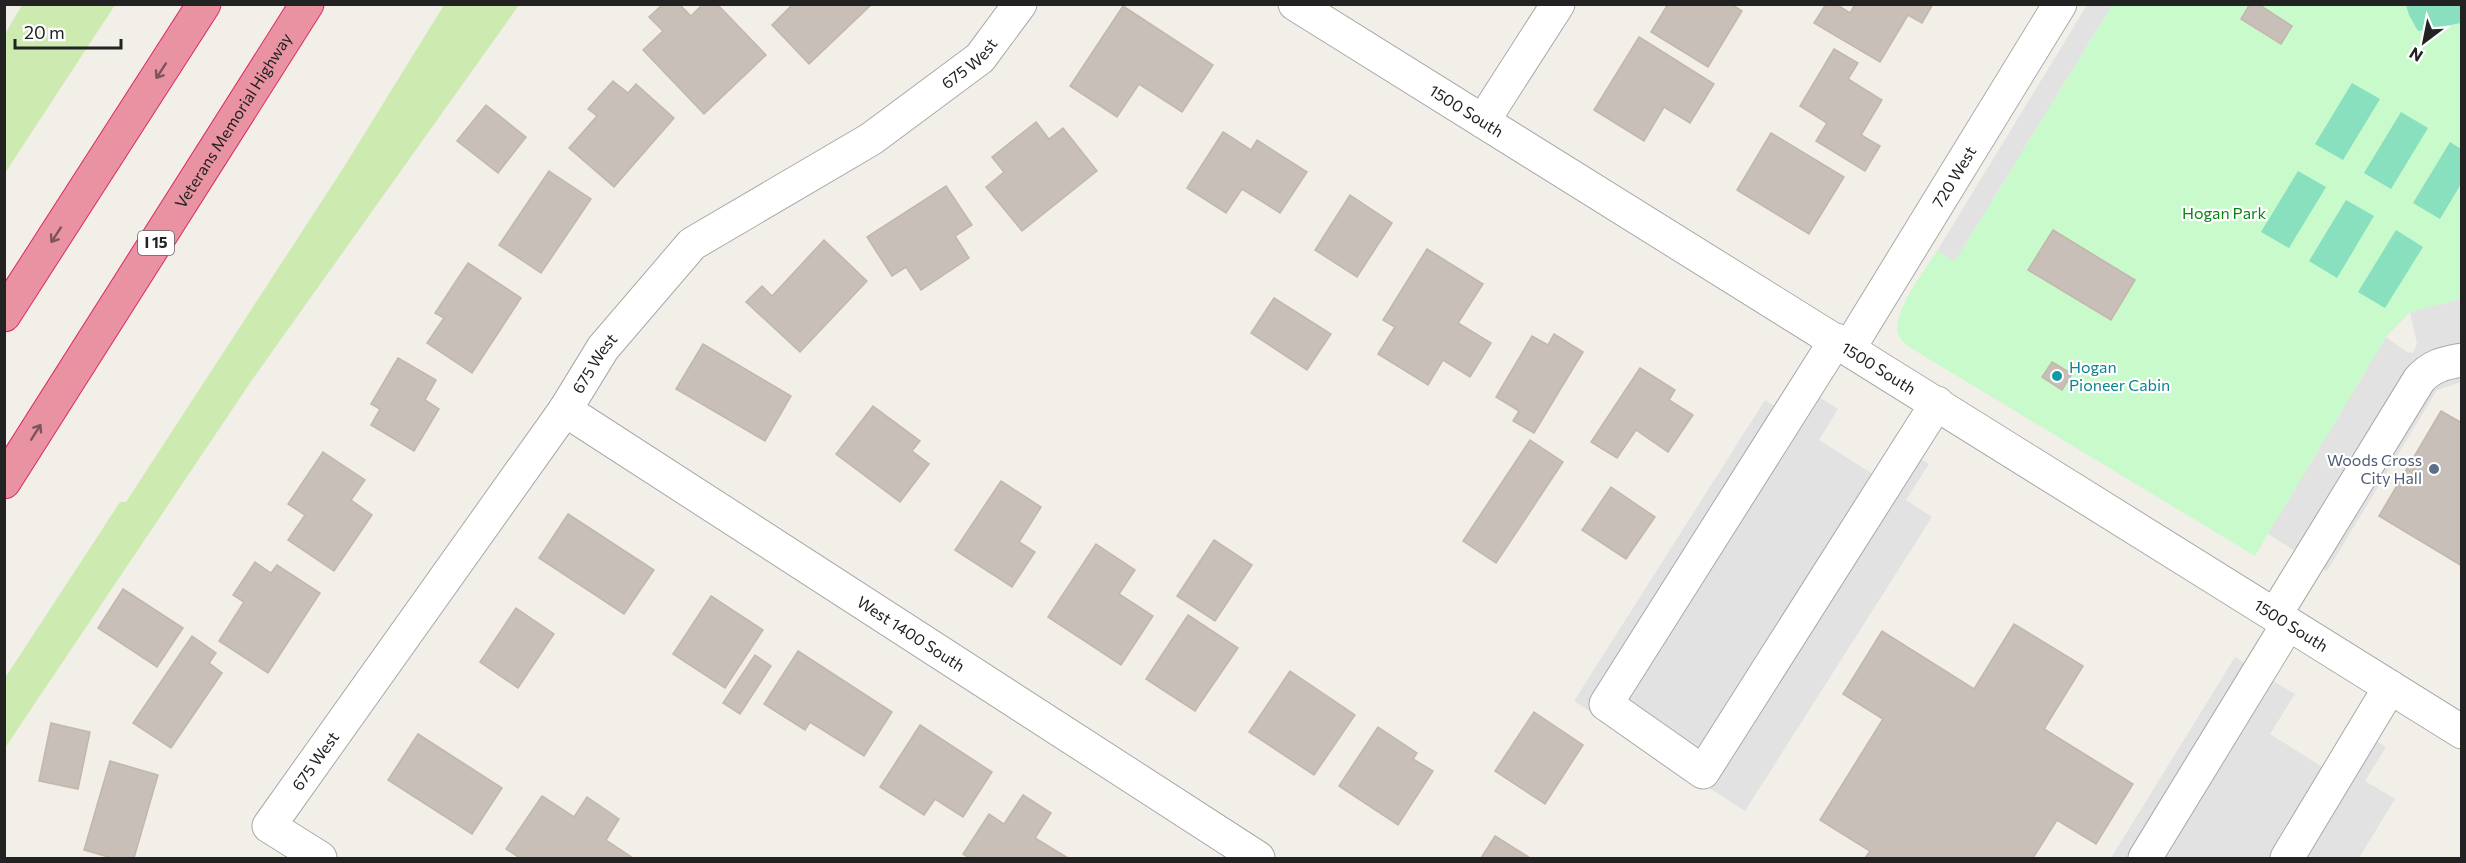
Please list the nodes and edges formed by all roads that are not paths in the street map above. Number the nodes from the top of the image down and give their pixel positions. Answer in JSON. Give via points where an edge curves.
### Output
{"nodes":[{"id":1,"x":204,"y":4,"type":"edge"},
{"id":2,"x":308,"y":4,"type":"edge"},
{"id":3,"x":1020,"y":4,"type":"edge"},
{"id":4,"x":1295,"y":4,"type":"edge"},
{"id":5,"x":1558,"y":4,"type":"edge"},
{"id":6,"x":2060,"y":4,"type":"edge"},
{"id":7,"x":1483,"y":121,"type":"junction"},
{"id":8,"x":4,"y":315,"type":"edge"},
{"id":9,"x":1842,"y":344,"type":"junction"},
{"id":10,"x":2462,"y":360,"type":"edge"},
{"id":11,"x":1937,"y":403,"type":"junction"},
{"id":12,"x":565,"y":410,"type":"junction"},
{"id":13,"x":4,"y":482,"type":"edge"},
{"id":14,"x":2281,"y":619,"type":"junction"},
{"id":15,"x":2390,"y":687,"type":"junction"},
{"id":16,"x":2462,"y":732,"type":"edge"},
{"id":17,"x":320,"y":858,"type":"edge"},
{"id":18,"x":1258,"y":858,"type":"edge"},
{"id":19,"x":2145,"y":858,"type":"edge"},
{"id":20,"x":2287,"y":858,"type":"edge"}],
"edges":[{"from":1,"to":8,"type":"highway","one_way":true},
{"from":13,"to":2,"type":"highway","name":"Veterans Memorial Highway","number":"I 15","one_way":true},
{"from":3,"to":12,"type":"street","name":"675 West","via":[[980,58],[871,139],[692,244],[603,348]]},
{"from":4,"to":7,"type":"street","name":"1500 South"},
{"from":5,"to":7,"type":"street"},
{"from":6,"to":9,"type":"street","name":"720 West"},
{"from":7,"to":9,"type":"street","name":"1500 South"},
{"from":9,"to":11,"type":"street","name":"1500 South"},
{"from":9,"to":11,"type":"street","name":"720 West","via":[[1605,704],[1703,771]]},
{"from":10,"to":14,"type":"street","via":[[2439,364],[2419,380]]},
{"from":11,"to":14,"type":"street","name":"1500 South"},
{"from":12,"to":17,"type":"street","name":"675 West","via":[[269,826]]},
{"from":12,"to":18,"type":"street","name":"West 1400 South"},
{"from":14,"to":15,"type":"street","name":"1500 South"},
{"from":14,"to":19,"type":"street"},
{"from":15,"to":16,"type":"street","name":"1500 South"},
{"from":15,"to":20,"type":"street"}]}
